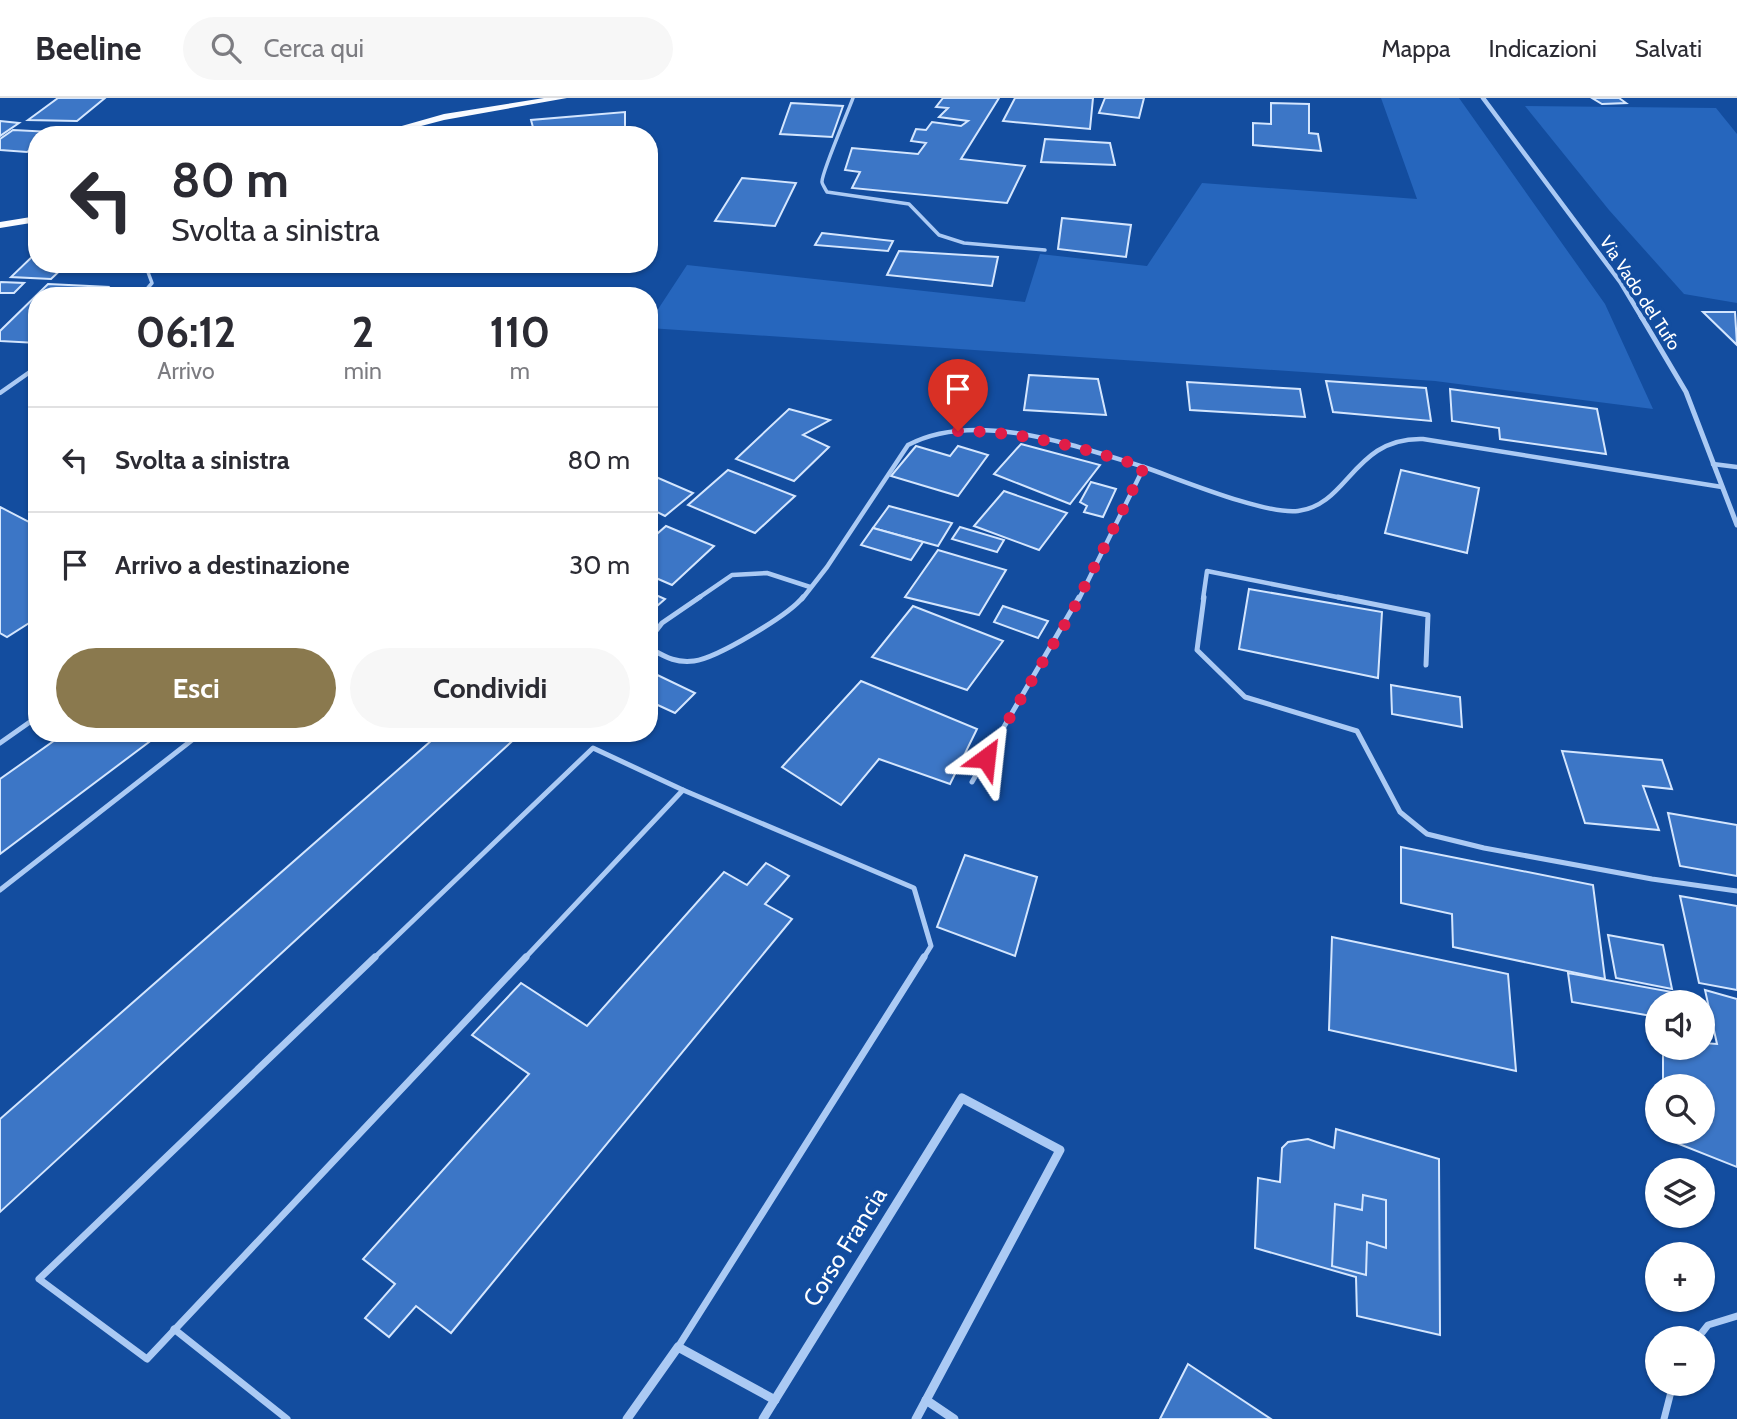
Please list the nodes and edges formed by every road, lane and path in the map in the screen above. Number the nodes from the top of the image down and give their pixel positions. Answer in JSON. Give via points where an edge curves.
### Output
{"nodes":[{"id":1,"x":562,"y":98,"type":"edge"},
{"id":2,"x":853,"y":98,"type":"edge"},
{"id":3,"x":1483,"y":98,"type":"edge"},
{"id":4,"x":409,"y":126,"type":"edge"},
{"id":5,"x":28,"y":220,"type":"edge"},
{"id":6,"x":0,"y":225,"type":"edge"},
{"id":7,"x":1045,"y":250,"type":"dead end"},
{"id":8,"x":28,"y":373,"type":"edge"},
{"id":9,"x":0,"y":393,"type":"edge"},
{"id":10,"x":1713,"y":464,"type":"junction"},
{"id":11,"x":1144,"y":467,"type":"junction"},
{"id":12,"x":1737,"y":467,"type":"edge"},
{"id":13,"x":1723,"y":487,"type":"junction"},
{"id":14,"x":1737,"y":525,"type":"edge"},
{"id":15,"x":810,"y":587,"type":"junction"},
{"id":16,"x":658,"y":628,"type":"edge"},
{"id":17,"x":658,"y":653,"type":"edge"},
{"id":18,"x":1426,"y":665,"type":"dead end"},
{"id":19,"x":28,"y":723,"type":"edge"},
{"id":20,"x":189,"y":742,"type":"edge"},
{"id":21,"x":0,"y":743,"type":"edge"},
{"id":22,"x":972,"y":782,"type":"dead end"},
{"id":23,"x":683,"y":790,"type":"junction"},
{"id":24,"x":0,"y":890,"type":"edge"},
{"id":25,"x":1737,"y":891,"type":"edge"},
{"id":26,"x":1737,"y":1316,"type":"edge"},
{"id":27,"x":1707,"y":1326,"type":"edge"},
{"id":28,"x":174,"y":1329,"type":"junction"},
{"id":29,"x":678,"y":1347,"type":"junction"},
{"id":30,"x":1670,"y":1396,"type":"edge"},
{"id":31,"x":775,"y":1400,"type":"junction"},
{"id":32,"x":926,"y":1400,"type":"junction"},
{"id":33,"x":287,"y":1419,"type":"edge"},
{"id":34,"x":627,"y":1419,"type":"edge"},
{"id":35,"x":763,"y":1419,"type":"edge"},
{"id":36,"x":916,"y":1419,"type":"edge"},
{"id":37,"x":954,"y":1419,"type":"edge"},
{"id":38,"x":1664,"y":1419,"type":"edge"}],
"edges":[{"from":1,"to":4,"type":"main road"},
{"from":2,"to":7,"type":"lane","via":[[824,170],[822,183],[827,192],[909,204],[939,235],[964,243]]},
{"from":3,"to":10,"type":"street","name":"Via Vado del Tufo","via":[[1621,283],[1686,392]]},
{"from":5,"to":6,"type":"main road"},
{"from":8,"to":9,"type":"lane"},
{"from":10,"to":12,"type":"lane"},
{"from":10,"to":13,"type":"street","name":"Via Vado del Tufo"},
{"from":11,"to":13,"type":"lane","via":[[1297,511],[1318,504],[1366,460],[1400,439]]},
{"from":11,"to":15,"type":"lane","via":[[1045,439],[982,431],[934,431],[917,437]]},
{"from":11,"to":22,"type":"lane","via":[[1071,614]]},
{"from":13,"to":14,"type":"street","name":"Via Vado del Tufo"},
{"from":15,"to":16,"type":"lane","via":[[767,573],[732,575]]},
{"from":15,"to":17,"type":"lane","via":[[796,606],[697,661],[672,661]]},
{"from":18,"to":25,"type":"lane","via":[[1428,615],[1207,571],[1197,650],[1245,697],[1357,731],[1400,812],[1427,834],[1484,849]]},
{"from":19,"to":21,"type":"lane"},
{"from":20,"to":24,"type":"lane"},
{"from":23,"to":28,"type":"lane"},
{"from":23,"to":28,"type":"lane","via":[[593,748],[39,1279],[147,1359]]},
{"from":23,"to":29,"type":"lane","via":[[914,888],[931,946]]},
{"from":26,"to":27,"type":"lane"},
{"from":28,"to":33,"type":"lane"},
{"from":29,"to":31,"type":"street"},
{"from":29,"to":34,"type":"street"},
{"from":30,"to":38,"type":"lane"},
{"from":31,"to":32,"type":"street","name":"Corso Francia","via":[[962,1098],[1060,1150]]},
{"from":31,"to":35,"type":"street","name":"Corso Francia"},
{"from":32,"to":36,"type":"street"},
{"from":32,"to":37,"type":"street"}]}
